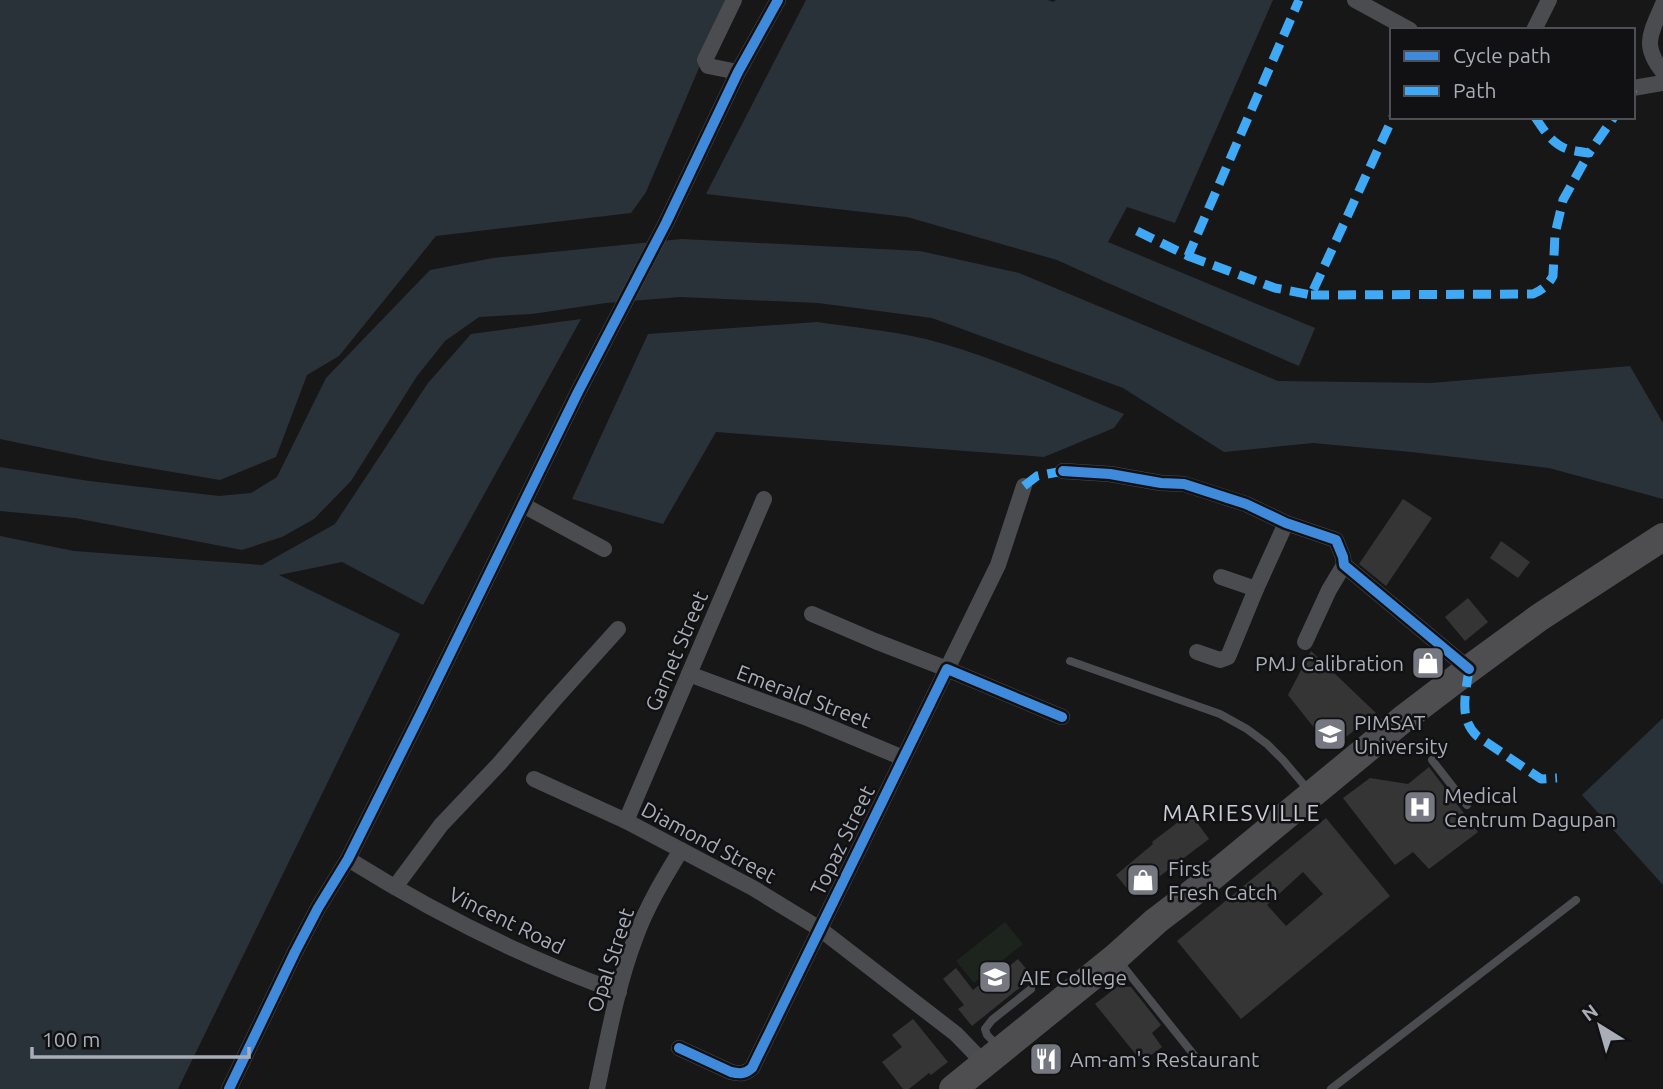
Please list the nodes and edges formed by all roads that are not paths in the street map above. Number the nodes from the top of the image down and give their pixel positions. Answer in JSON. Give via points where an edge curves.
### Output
{"nodes":[{"id":1,"x":734,"y":0,"type":"edge"},
{"id":2,"x":778,"y":0,"type":"edge"},
{"id":3,"x":1355,"y":0,"type":"edge"},
{"id":4,"x":1549,"y":0,"type":"edge"},
{"id":5,"x":1663,"y":4,"type":"edge"},
{"id":6,"x":1406,"y":28,"type":"edge"},
{"id":7,"x":1535,"y":28,"type":"edge"},
{"id":8,"x":738,"y":72,"type":"junction"},
{"id":9,"x":1663,"y":72,"type":"edge"},
{"id":10,"x":1663,"y":83,"type":"edge"},
{"id":11,"x":1635,"y":88,"type":"edge"},
{"id":12,"x":1063,"y":471,"type":"dead end"},
{"id":13,"x":1024,"y":486,"type":"dead end"},
{"id":14,"x":764,"y":499,"type":"dead end"},
{"id":15,"x":523,"y":505,"type":"junction"},
{"id":16,"x":1286,"y":523,"type":"junction"},
{"id":17,"x":1663,"y":537,"type":"edge"},
{"id":18,"x":604,"y":549,"type":"dead end"},
{"id":19,"x":1344,"y":565,"type":"junction"},
{"id":20,"x":1221,"y":577,"type":"dead end"},
{"id":21,"x":1256,"y":589,"type":"junction"},
{"id":22,"x":812,"y":614,"type":"dead end"},
{"id":23,"x":618,"y":629,"type":"dead end"},
{"id":24,"x":1306,"y":642,"type":"dead end"},
{"id":25,"x":1197,"y":652,"type":"dead end"},
{"id":26,"x":1070,"y":661,"type":"dead end"},
{"id":27,"x":947,"y":669,"type":"junction"},
{"id":28,"x":1469,"y":669,"type":"junction"},
{"id":29,"x":689,"y":674,"type":"junction"},
{"id":30,"x":1062,"y":717,"type":"dead end"},
{"id":31,"x":903,"y":758,"type":"junction"},
{"id":32,"x":1432,"y":760,"type":"dead end"},
{"id":33,"x":534,"y":779,"type":"dead end"},
{"id":34,"x":1312,"y":794,"type":"junction"},
{"id":35,"x":1467,"y":805,"type":"dead end"},
{"id":36,"x":626,"y":821,"type":"junction"},
{"id":37,"x":681,"y":850,"type":"junction"},
{"id":38,"x":348,"y":859,"type":"junction"},
{"id":39,"x":395,"y":887,"type":"junction"},
{"id":40,"x":1576,"y":900,"type":"dead end"},
{"id":41,"x":820,"y":929,"type":"junction"},
{"id":42,"x":1116,"y":957,"type":"junction"},
{"id":43,"x":1031,"y":989,"type":"dead end"},
{"id":44,"x":619,"y":992,"type":"junction"},
{"id":45,"x":679,"y":1048,"type":"dead end"},
{"id":46,"x":1194,"y":1055,"type":"dead end"},
{"id":47,"x":992,"y":1056,"type":"junction"},
{"id":48,"x":229,"y":1089,"type":"edge"},
{"id":49,"x":597,"y":1089,"type":"edge"},
{"id":50,"x":953,"y":1089,"type":"edge"},
{"id":51,"x":1331,"y":1089,"type":"edge"}],
"edges":[{"from":1,"to":8,"type":"street","via":[[705,60],[708,66]]},
{"from":2,"to":8,"type":"street"},
{"from":3,"to":6,"type":"street"},
{"from":4,"to":7,"type":"street"},
{"from":5,"to":9,"type":"street","via":[[1649,42]]},
{"from":8,"to":15,"type":"street"},
{"from":10,"to":11,"type":"street"},
{"from":12,"to":16,"type":"street","via":[[1184,484]]},
{"from":13,"to":27,"type":"street","name":"Topaz Street","via":[[998,565]]},
{"from":14,"to":29,"type":"street","name":"Garnet Street"},
{"from":15,"to":18,"type":"street"},
{"from":15,"to":38,"type":"street"},
{"from":16,"to":19,"type":"street","via":[[1336,540]]},
{"from":16,"to":21,"type":"street"},
{"from":17,"to":28,"type":"highway"},
{"from":19,"to":24,"type":"street"},
{"from":19,"to":28,"type":"street"},
{"from":20,"to":21,"type":"street"},
{"from":21,"to":25,"type":"street","via":[[1228,656],[1220,660]]},
{"from":22,"to":27,"type":"street"},
{"from":23,"to":39,"type":"street","via":[[441,825]]},
{"from":26,"to":34,"type":"lane","via":[[1220,714],[1267,744]]},
{"from":27,"to":30,"type":"street"},
{"from":27,"to":31,"type":"street","name":"Topaz Street"},
{"from":28,"to":34,"type":"highway"},
{"from":29,"to":31,"type":"street","name":"Emerald Street"},
{"from":29,"to":36,"type":"street","name":"Garnet Street"},
{"from":31,"to":41,"type":"street","name":"Topaz Street"},
{"from":32,"to":35,"type":"lane"},
{"from":33,"to":36,"type":"street","name":"Diamond Street"},
{"from":34,"to":42,"type":"highway"},
{"from":36,"to":37,"type":"street","name":"Diamond Street"},
{"from":37,"to":41,"type":"street","name":"Diamond Street"},
{"from":37,"to":44,"type":"street","name":"Opal Street","via":[[643,919]]},
{"from":38,"to":39,"type":"street","name":"Vincent Road"},
{"from":38,"to":48,"type":"street","via":[[318,908]]},
{"from":39,"to":44,"type":"street","name":"Vincent Road","via":[[564,972]]},
{"from":40,"to":51,"type":"lane"},
{"from":41,"to":45,"type":"street","name":"Topaz Street","via":[[747,1073],[731,1072]]},
{"from":41,"to":47,"type":"street","name":"Diamond Street","via":[[956,1034]]},
{"from":42,"to":46,"type":"lane"},
{"from":42,"to":47,"type":"highway"},
{"from":43,"to":47,"type":"lane","via":[[985,1029]]},
{"from":44,"to":49,"type":"street","name":"Opal Street"},
{"from":47,"to":50,"type":"highway"}]}
